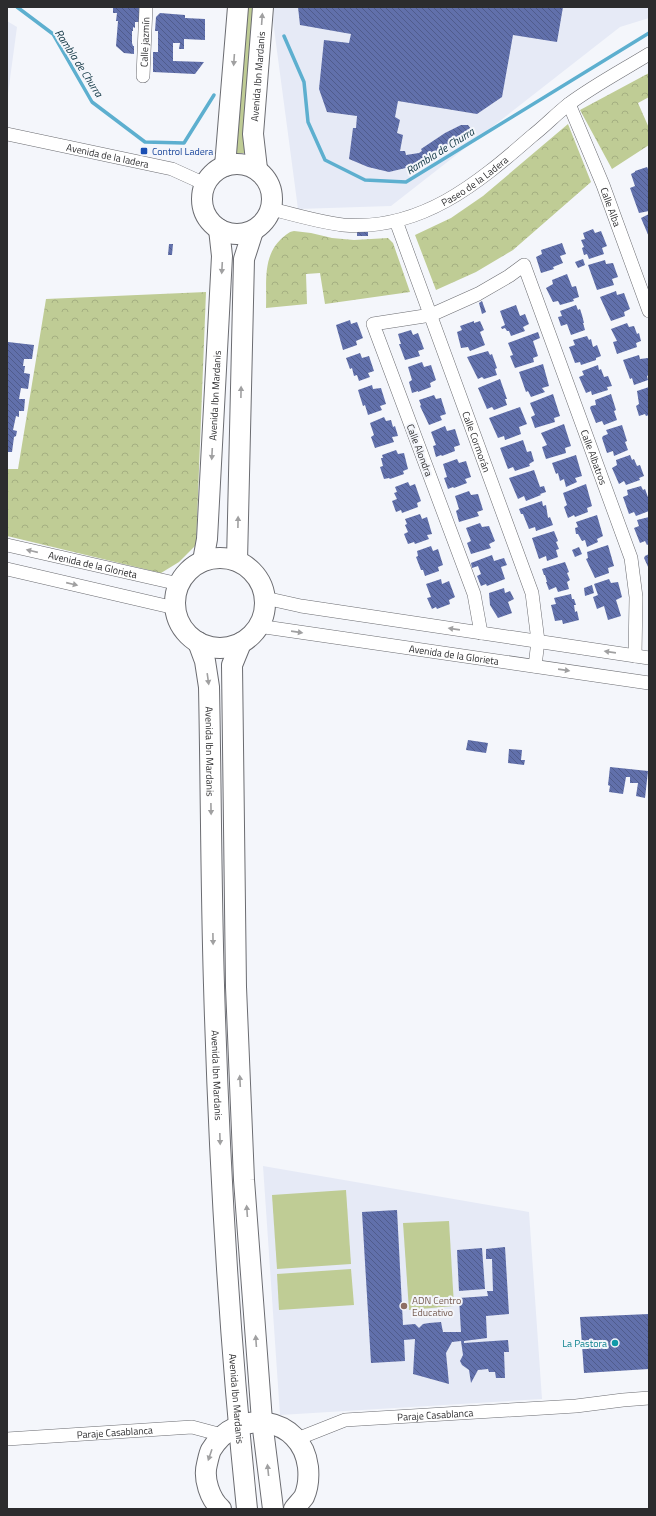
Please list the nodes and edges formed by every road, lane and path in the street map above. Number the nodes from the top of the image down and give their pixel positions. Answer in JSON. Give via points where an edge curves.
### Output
{"nodes":[{"id":1,"x":146,"y":7,"type":"edge"},
{"id":2,"x":238,"y":7,"type":"edge"},
{"id":3,"x":263,"y":7,"type":"edge"},
{"id":4,"x":649,"y":54,"type":"edge"},
{"id":5,"x":143,"y":76,"type":"dead end"},
{"id":6,"x":569,"y":104,"type":"junction"},
{"id":7,"x":8,"y":138,"type":"edge"},
{"id":8,"x":225,"y":166,"type":"junction"},
{"id":9,"x":257,"y":169,"type":"junction"},
{"id":10,"x":205,"y":184,"type":"junction"},
{"id":11,"x":272,"y":209,"type":"junction"},
{"id":12,"x":396,"y":221,"type":"junction"},
{"id":13,"x":219,"y":230,"type":"junction"},
{"id":14,"x":253,"y":231,"type":"junction"},
{"id":15,"x":649,"y":311,"type":"edge"},
{"id":16,"x":431,"y":315,"type":"junction"},
{"id":17,"x":7,"y":545,"type":"edge"},
{"id":18,"x":203,"y":561,"type":"junction"},
{"id":19,"x":237,"y":561,"type":"junction"},
{"id":20,"x":7,"y":569,"type":"edge"},
{"id":21,"x":179,"y":584,"type":"junction"},
{"id":22,"x":265,"y":598,"type":"junction"},
{"id":23,"x":175,"y":608,"type":"junction"},
{"id":24,"x":258,"y":626,"type":"junction"},
{"id":25,"x":480,"y":633,"type":"junction"},
{"id":26,"x":538,"y":641,"type":"junction"},
{"id":27,"x":198,"y":642,"type":"junction"},
{"id":28,"x":241,"y":643,"type":"junction"},
{"id":29,"x":635,"y":656,"type":"junction"},
{"id":30,"x":649,"y":658,"type":"edge"},
{"id":31,"x":534,"y":666,"type":"junction"},
{"id":32,"x":649,"y":683,"type":"edge"},
{"id":33,"x":649,"y":1398,"type":"edge"},
{"id":34,"x":262,"y":1421,"type":"junction"},
{"id":35,"x":230,"y":1430,"type":"junction"},
{"id":36,"x":7,"y":1439,"type":"edge"},
{"id":37,"x":297,"y":1439,"type":"junction"},
{"id":38,"x":221,"y":1509,"type":"edge"},
{"id":39,"x":247,"y":1509,"type":"edge"},
{"id":40,"x":273,"y":1509,"type":"edge"},
{"id":41,"x":294,"y":1509,"type":"edge"}],
"edges":[{"from":1,"to":5,"type":"street","name":"Calle jazmín"},
{"from":2,"to":8,"type":"main road","one_way":true},
{"from":9,"to":3,"type":"main road","name":"Avenida Ibn Mardanis","one_way":true,"via":[[253,134]]},
{"from":4,"to":6,"type":"street","name":"Paseo de la Ladera"},
{"from":6,"to":12,"type":"street","name":"Paseo de la Ladera","via":[[502,163],[462,192],[420,214]]},
{"from":6,"to":15,"type":"street","name":"Calle Alba","via":[[603,185]]},
{"from":7,"to":10,"type":"street","name":"Avenida de la ladera","via":[[172,169]]},
{"from":8,"to":9,"type":"main road","via":[[247,164]]},
{"from":8,"to":10,"type":"main road","via":[[210,176]]},
{"from":9,"to":11,"type":"main road","via":[[266,177],[271,187]]},
{"from":10,"to":13,"type":"main road","via":[[202,194],[205,214]]},
{"from":11,"to":12,"type":"street","name":"Paseo de la Ladera","via":[[344,225]]},
{"from":11,"to":14,"type":"main road","via":[[262,226]]},
{"from":12,"to":16,"type":"street","name":"Calle Cormorán"},
{"from":13,"to":14,"type":"main road","via":[[230,234]]},
{"from":13,"to":18,"type":"main road","name":"Avenida Ibn Mardanis","one_way":true,"via":[[222,256],[207,539]]},
{"from":19,"to":14,"type":"main road","one_way":true,"via":[[244,259]]},
{"from":16,"to":25,"type":"street","name":"Calle Alondra","via":[[373,324],[474,594]]},
{"from":16,"to":26,"type":"street","name":"Calle Cormorán","via":[[532,593]]},
{"from":16,"to":29,"type":"street","name":"Calle Albatros","via":[[478,294],[524,265],[630,558],[636,597]]},
{"from":21,"to":17,"type":"street","name":"Avenida de la Glorieta","one_way":true},
{"from":18,"to":19,"type":"main road","via":[[220,558]]},
{"from":18,"to":21,"type":"main road","via":[[193,567]]},
{"from":19,"to":22,"type":"main road","via":[[256,576]]},
{"from":20,"to":23,"type":"street","one_way":true},
{"from":21,"to":23,"type":"main road"},
{"from":22,"to":24,"type":"main road","via":[[264,612]]},
{"from":25,"to":22,"type":"street","one_way":true,"via":[[301,606]]},
{"from":23,"to":27,"type":"main road","via":[[179,621],[187,633]]},
{"from":24,"to":28,"type":"main road","via":[[251,636]]},
{"from":24,"to":31,"type":"street","name":"Avenida de la Glorieta","one_way":true},
{"from":25,"to":26,"type":"street"},
{"from":29,"to":26,"type":"street","one_way":true},
{"from":26,"to":31,"type":"street","name":"Calle Cormorán"},
{"from":27,"to":28,"type":"main road","via":[[212,647],[227,647]]},
{"from":27,"to":35,"type":"main road","name":"Avenida Ibn Mardanis","one_way":true,"via":[[206,662],[209,687],[214,986]]},
{"from":34,"to":28,"type":"main road","one_way":true,"via":[[244,1180],[236,987],[232,665]]},
{"from":29,"to":30,"type":"street"},
{"from":31,"to":32,"type":"street","name":"Avenida de la Glorieta","one_way":true},
{"from":33,"to":37,"type":"street","name":"Paraje Casablanca","via":[[576,1406],[345,1420]]},
{"from":34,"to":35,"type":"main road","via":[[250,1422]]},
{"from":34,"to":37,"type":"main road","via":[[282,1427]]},
{"from":40,"to":34,"type":"main road","one_way":true},
{"from":35,"to":36,"type":"street","name":"Paraje Casablanca","via":[[192,1427]]},
{"from":35,"to":38,"type":"main road","one_way":true,"via":[[211,1450],[206,1469],[208,1488],[216,1505]]},
{"from":35,"to":39,"type":"main road","name":"Avenida Ibn Mardanis"},
{"from":37,"to":41,"type":"main road","via":[[307,1457],[309,1477],[304,1496]]}]}
